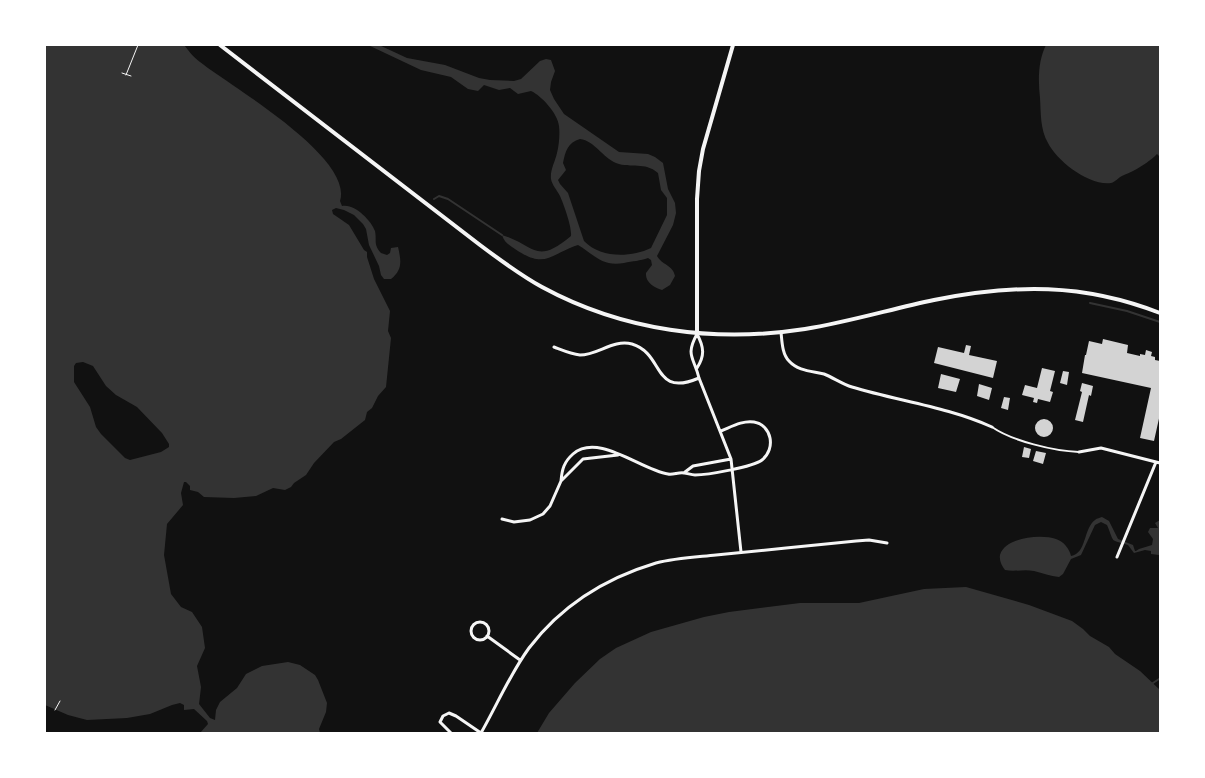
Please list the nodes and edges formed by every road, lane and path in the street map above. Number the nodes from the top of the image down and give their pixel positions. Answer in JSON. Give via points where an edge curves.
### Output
{"nodes":[{"id":1,"x":138,"y":45,"type":"edge"},
{"id":2,"x":220,"y":45,"type":"edge"},
{"id":3,"x":733,"y":45,"type":"edge"},
{"id":4,"x":122,"y":73,"type":"dead end"},
{"id":5,"x":126,"y":75,"type":"junction"},
{"id":6,"x":131,"y":76,"type":"dead end"},
{"id":7,"x":1160,"y":313,"type":"edge"},
{"id":8,"x":781,"y":332,"type":"junction"},
{"id":9,"x":697,"y":334,"type":"junction"},
{"id":10,"x":554,"y":347,"type":"dead end"},
{"id":11,"x":697,"y":368,"type":"junction"},
{"id":12,"x":699,"y":378,"type":"junction"},
{"id":13,"x":992,"y":427,"type":"joint"},
{"id":14,"x":721,"y":431,"type":"junction"},
{"id":15,"x":1079,"y":452,"type":"joint"},
{"id":16,"x":620,"y":455,"type":"junction"},
{"id":17,"x":731,"y":459,"type":"junction"},
{"id":18,"x":1158,"y":462,"type":"edge"},
{"id":19,"x":733,"y":469,"type":"junction"},
{"id":20,"x":684,"y":473,"type":"junction"},
{"id":21,"x":561,"y":481,"type":"junction"},
{"id":22,"x":502,"y":519,"type":"dead end"},
{"id":23,"x":887,"y":543,"type":"dead end"},
{"id":24,"x":741,"y":552,"type":"junction"},
{"id":25,"x":1117,"y":557,"type":"dead end"},
{"id":26,"x":487,"y":636,"type":"junction"},
{"id":27,"x":520,"y":660,"type":"junction"},
{"id":28,"x":60,"y":701,"type":"dead end"},
{"id":29,"x":56,"y":710,"type":"dead end"},
{"id":30,"x":451,"y":733,"type":"edge"},
{"id":31,"x":481,"y":733,"type":"edge"}],
"edges":[{"from":1,"to":5,"type":"path"},
{"from":2,"to":9,"type":"street","via":[[523,276],[565,298],[613,317]]},
{"from":3,"to":9,"type":"street","via":[[703,149],[698,178]]},
{"from":4,"to":5,"type":"path"},
{"from":5,"to":6,"type":"path"},
{"from":7,"to":8,"type":"street","via":[[1140,305],[1078,291],[1026,288],[936,300]]},
{"from":8,"to":9,"type":"street"},
{"from":8,"to":13,"type":"street","via":[[787,358],[799,368],[827,375],[853,388],[951,412]]},
{"from":9,"to":11,"type":"street","via":[[691,345],[691,359]]},
{"from":9,"to":11,"type":"street","via":[[703,345],[703,359]]},
{"from":10,"to":12,"type":"street","via":[[580,355],[610,345],[631,344],[648,356],[667,381],[687,383]]},
{"from":11,"to":12,"type":"street"},
{"from":12,"to":14,"type":"street"},
{"from":13,"to":15,"type":"street","via":[[1012,438],[1057,450]]},
{"from":14,"to":17,"type":"street"},
{"from":14,"to":19,"type":"street","via":[[751,422],[763,426],[770,438],[770,448],[760,462]]},
{"from":15,"to":18,"type":"street","via":[[1109,449]]},
{"from":16,"to":20,"type":"street","via":[[669,474]]},
{"from":16,"to":21,"type":"street","via":[[583,459]]},
{"from":16,"to":21,"type":"street","via":[[589,446],[579,448],[566,460]]},
{"from":17,"to":19,"type":"street"},
{"from":17,"to":20,"type":"street","via":[[693,466]]},
{"from":18,"to":25,"type":"street"},
{"from":19,"to":20,"type":"street","via":[[693,475]]},
{"from":19,"to":24,"type":"street"},
{"from":21,"to":22,"type":"street","via":[[543,514],[514,522]]},
{"from":23,"to":24,"type":"street","via":[[856,541]]},
{"from":24,"to":27,"type":"street","via":[[658,563],[601,585],[565,611]]},
{"from":26,"to":26,"type":"street","via":[[488,628],[477,622],[472,635],[476,639]]},
{"from":26,"to":27,"type":"street"},
{"from":27,"to":31,"type":"street"},
{"from":28,"to":29,"type":"path"},
{"from":30,"to":31,"type":"street","via":[[440,722],[442,716],[449,713]]}]}
